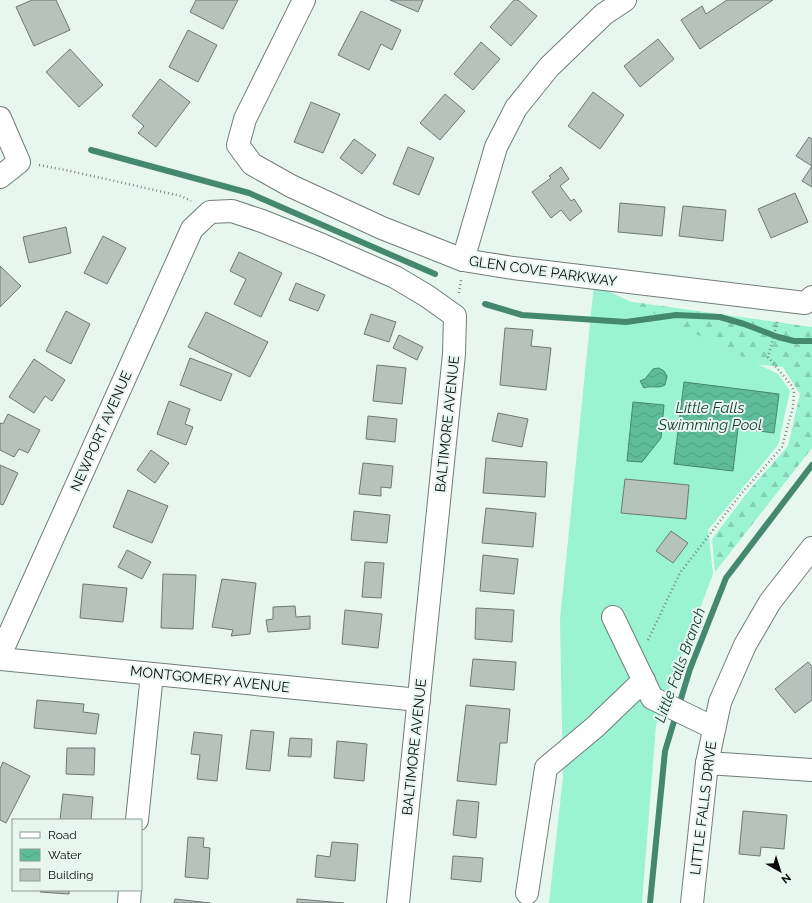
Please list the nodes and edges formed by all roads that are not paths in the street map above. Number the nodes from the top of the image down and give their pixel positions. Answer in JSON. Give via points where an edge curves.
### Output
{"nodes":[{"id":1,"x":304,"y":0,"type":"edge"},
{"id":2,"x":625,"y":0,"type":"edge"},
{"id":3,"x":0,"y":118,"type":"edge"},
{"id":4,"x":0,"y":177,"type":"edge"},
{"id":5,"x":210,"y":212,"type":"joint"},
{"id":6,"x":464,"y":260,"type":"junction"},
{"id":7,"x":809,"y":300,"type":"edge"},
{"id":8,"x":812,"y":548,"type":"edge"},
{"id":9,"x":613,"y":617,"type":"dead end"},
{"id":10,"x":0,"y":655,"type":"edge"},
{"id":11,"x":0,"y":659,"type":"edge"},
{"id":12,"x":640,"y":673,"type":"junction"},
{"id":13,"x":152,"y":674,"type":"junction"},
{"id":14,"x":419,"y":700,"type":"junction"},
{"id":15,"x":714,"y":728,"type":"junction"},
{"id":16,"x":707,"y":763,"type":"junction"},
{"id":17,"x":812,"y":770,"type":"edge"},
{"id":18,"x":137,"y":819,"type":"edge"},
{"id":19,"x":130,"y":891,"type":"edge"},
{"id":20,"x":527,"y":893,"type":"dead end"},
{"id":21,"x":129,"y":903,"type":"edge"},
{"id":22,"x":398,"y":903,"type":"edge"},
{"id":23,"x":692,"y":903,"type":"edge"}],
"edges":[{"from":1,"to":6,"type":"street","name":"GLEN COVE PARKWAY","via":[[245,119],[238,145],[252,164],[291,186],[382,228]]},
{"from":2,"to":6,"type":"street","via":[[604,14],[549,67],[516,108],[496,146]]},
{"from":3,"to":4,"type":"street","via":[[19,162]]},
{"from":5,"to":10,"type":"street","name":"NEWPORT AVENUE","via":[[192,229]]},
{"from":5,"to":14,"type":"street","name":"BALTIMORE AVENUE","via":[[232,211],[322,245],[395,277],[456,316]]},
{"from":6,"to":7,"type":"street","name":"GLEN COVE PARKWAY","via":[[521,269]]},
{"from":8,"to":15,"type":"street","name":"LITTLE FALLS DRIVE","via":[[770,602],[745,645],[720,702]]},
{"from":9,"to":12,"type":"street"},
{"from":11,"to":13,"type":"street","name":"MONTGOMERY AVENUE"},
{"from":12,"to":15,"type":"street","via":[[652,698]]},
{"from":12,"to":20,"type":"street","via":[[595,728],[546,768]]},
{"from":13,"to":14,"type":"street","name":"MONTGOMERY AVENUE"},
{"from":13,"to":18,"type":"street"},
{"from":14,"to":22,"type":"street","name":"BALTIMORE AVENUE"},
{"from":15,"to":16,"type":"street","name":"LITTLE FALLS DRIVE"},
{"from":16,"to":17,"type":"street"},
{"from":16,"to":23,"type":"street","name":"LITTLE FALLS DRIVE"},
{"from":19,"to":21,"type":"street"}]}
